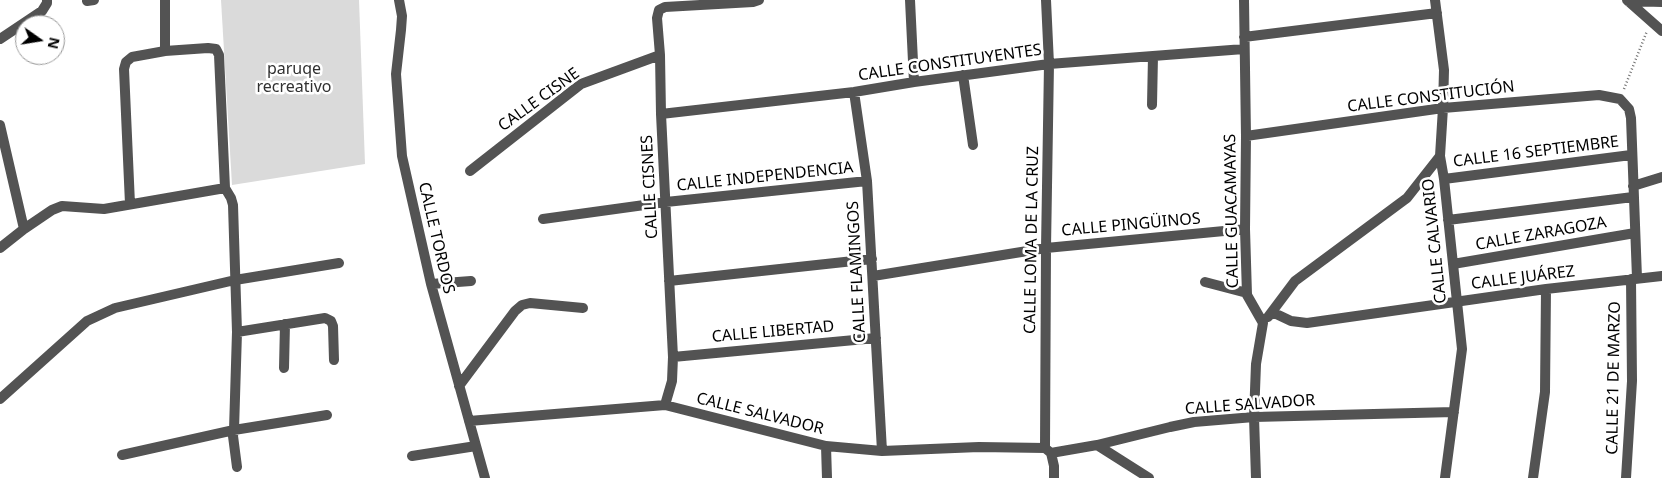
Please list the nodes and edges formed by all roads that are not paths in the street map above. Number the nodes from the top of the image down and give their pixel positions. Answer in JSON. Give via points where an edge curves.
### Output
{"nodes":[{"id":1,"x":47,"y":0,"type":"edge"},
{"id":2,"x":165,"y":0,"type":"edge"},
{"id":3,"x":398,"y":0,"type":"edge"},
{"id":4,"x":759,"y":0,"type":"edge"},
{"id":5,"x":910,"y":0,"type":"edge"},
{"id":6,"x":1046,"y":0,"type":"edge"},
{"id":7,"x":1244,"y":0,"type":"edge"},
{"id":8,"x":1435,"y":0,"type":"edge"},
{"id":9,"x":1627,"y":0,"type":"edge"},
{"id":10,"x":698,"y":2,"type":"edge"},
{"id":11,"x":1662,"y":2,"type":"edge"},
{"id":12,"x":1437,"y":13,"type":"junction"},
{"id":13,"x":1662,"y":30,"type":"edge"},
{"id":14,"x":1244,"y":37,"type":"junction"},
{"id":15,"x":0,"y":40,"type":"edge"},
{"id":16,"x":1244,"y":48,"type":"junction"},
{"id":17,"x":166,"y":51,"type":"junction"},
{"id":18,"x":660,"y":55,"type":"junction"},
{"id":19,"x":1154,"y":56,"type":"junction"},
{"id":20,"x":1049,"y":64,"type":"junction"},
{"id":21,"x":963,"y":75,"type":"junction"},
{"id":22,"x":914,"y":82,"type":"junction"},
{"id":23,"x":854,"y":92,"type":"junction"},
{"id":24,"x":1620,"y":99,"type":"joint"},
{"id":25,"x":1152,"y":104,"type":"dead end"},
{"id":26,"x":1443,"y":108,"type":"junction"},
{"id":27,"x":661,"y":114,"type":"junction"},
{"id":28,"x":0,"y":125,"type":"edge"},
{"id":29,"x":1246,"y":136,"type":"junction"},
{"id":30,"x":973,"y":144,"type":"dead end"},
{"id":31,"x":1632,"y":155,"type":"junction"},
{"id":32,"x":1440,"y":156,"type":"junction"},
{"id":33,"x":470,"y":171,"type":"dead end"},
{"id":34,"x":1662,"y":177,"type":"edge"},
{"id":35,"x":1444,"y":179,"type":"junction"},
{"id":36,"x":867,"y":180,"type":"junction"},
{"id":37,"x":1633,"y":186,"type":"junction"},
{"id":38,"x":225,"y":188,"type":"junction"},
{"id":39,"x":1634,"y":197,"type":"junction"},
{"id":40,"x":666,"y":202,"type":"junction"},
{"id":41,"x":130,"y":204,"type":"junction"},
{"id":42,"x":543,"y":219,"type":"dead end"},
{"id":43,"x":1448,"y":220,"type":"junction"},
{"id":44,"x":1245,"y":228,"type":"junction"},
{"id":45,"x":24,"y":229,"type":"junction"},
{"id":46,"x":1635,"y":233,"type":"junction"},
{"id":47,"x":0,"y":248,"type":"edge"},
{"id":48,"x":1046,"y":248,"type":"junction"},
{"id":49,"x":872,"y":259,"type":"junction"},
{"id":50,"x":339,"y":263,"type":"dead end"},
{"id":51,"x":1453,"y":264,"type":"junction"},
{"id":52,"x":873,"y":276,"type":"junction"},
{"id":53,"x":1662,"y":276,"type":"edge"},
{"id":54,"x":1634,"y":279,"type":"junction"},
{"id":55,"x":235,"y":280,"type":"junction"},
{"id":56,"x":471,"y":281,"type":"dead end"},
{"id":57,"x":669,"y":281,"type":"junction"},
{"id":58,"x":1205,"y":282,"type":"dead end"},
{"id":59,"x":430,"y":284,"type":"junction"},
{"id":60,"x":1546,"y":289,"type":"junction"},
{"id":61,"x":1247,"y":293,"type":"junction"},
{"id":62,"x":1457,"y":301,"type":"junction"},
{"id":63,"x":583,"y":308,"type":"dead end"},
{"id":64,"x":1272,"y":312,"type":"junction"},
{"id":65,"x":1263,"y":323,"type":"junction"},
{"id":66,"x":285,"y":324,"type":"junction"},
{"id":67,"x":238,"y":332,"type":"junction"},
{"id":68,"x":876,"y":338,"type":"junction"},
{"id":69,"x":673,"y":357,"type":"junction"},
{"id":70,"x":334,"y":360,"type":"dead end"},
{"id":71,"x":284,"y":368,"type":"dead end"},
{"id":72,"x":459,"y":386,"type":"junction"},
{"id":73,"x":0,"y":399,"type":"edge"},
{"id":74,"x":665,"y":405,"type":"junction"},
{"id":75,"x":1454,"y":412,"type":"junction"},
{"id":76,"x":327,"y":415,"type":"dead end"},
{"id":77,"x":1254,"y":417,"type":"junction"},
{"id":78,"x":469,"y":421,"type":"junction"},
{"id":79,"x":234,"y":430,"type":"junction"},
{"id":80,"x":1097,"y":445,"type":"junction"},
{"id":81,"x":476,"y":446,"type":"junction"},
{"id":82,"x":826,"y":446,"type":"junction"},
{"id":83,"x":882,"y":451,"type":"junction"},
{"id":84,"x":1048,"y":451,"type":"junction"},
{"id":85,"x":122,"y":455,"type":"dead end"},
{"id":86,"x":412,"y":456,"type":"dead end"},
{"id":87,"x":237,"y":467,"type":"dead end"},
{"id":88,"x":485,"y":478,"type":"edge"},
{"id":89,"x":827,"y":478,"type":"edge"},
{"id":90,"x":1054,"y":478,"type":"edge"},
{"id":91,"x":1150,"y":478,"type":"edge"},
{"id":92,"x":1256,"y":478,"type":"edge"},
{"id":93,"x":1445,"y":478,"type":"edge"},
{"id":94,"x":1533,"y":478,"type":"edge"},
{"id":95,"x":1626,"y":478,"type":"edge"}],
"edges":[{"from":1,"to":15,"type":"street","via":[[42,11]]},
{"from":2,"to":17,"type":"street"},
{"from":3,"to":59,"type":"street","name":"CALLE TORDOS","via":[[402,16],[396,74],[402,156]]},
{"from":4,"to":10,"type":"street"},
{"from":5,"to":22,"type":"street"},
{"from":6,"to":20,"type":"street","name":"CALLE LOMA DE LA CRUZ"},
{"from":7,"to":14,"type":"street","name":"CALLE GUACAMAYAS"},
{"from":8,"to":12,"type":"street","name":"CALLE CALVARIO"},
{"from":9,"to":11,"type":"street"},
{"from":9,"to":13,"type":"street"},
{"from":10,"to":18,"type":"street","name":"CALLE CISNES","via":[[659,10]]},
{"from":12,"to":14,"type":"street"},
{"from":12,"to":26,"type":"street","name":"CALLE CALVARIO","via":[[1444,70]]},
{"from":14,"to":16,"type":"street","name":"CALLE GUACAMAYAS"},
{"from":16,"to":19,"type":"street","name":"CALLE CONSTITUYENTES"},
{"from":16,"to":29,"type":"street","name":"CALLE GUACAMAYAS"},
{"from":17,"to":38,"type":"street","via":[[208,48],[216,50],[219,55]]},
{"from":17,"to":41,"type":"street","via":[[132,57],[124,69]]},
{"from":18,"to":27,"type":"street","name":"CALLE CISNES"},
{"from":18,"to":33,"type":"street","name":"CALLE CISNE","via":[[581,84]]},
{"from":19,"to":20,"type":"street","name":"CALLE CONSTITUYENTES"},
{"from":19,"to":25,"type":"street"},
{"from":20,"to":21,"type":"street","name":"CALLE CONSTITUYENTES"},
{"from":20,"to":48,"type":"street","name":"CALLE LOMA DE LA CRUZ"},
{"from":21,"to":22,"type":"street","name":"CALLE CONSTITUYENTES"},
{"from":21,"to":30,"type":"street"},
{"from":22,"to":23,"type":"street","name":"CALLE CONSTITUYENTES"},
{"from":23,"to":27,"type":"street","name":"CALLE CONSTITUYENTES"},
{"from":23,"to":36,"type":"street","name":"CALLE FLAMINGOS"},
{"from":24,"to":26,"type":"street","name":"CALLE CONSTITUCIÓN","via":[[1599,95]]},
{"from":24,"to":31,"type":"street","name":"CALLE 21 DE MARZO","via":[[1629,109],[1631,118]]},
{"from":26,"to":29,"type":"street","name":"CALLE CONSTITUCIÓN"},
{"from":26,"to":32,"type":"street","name":"CALLE CALVARIO"},
{"from":27,"to":40,"type":"street","name":"CALLE CISNES"},
{"from":28,"to":45,"type":"street"},
{"from":29,"to":44,"type":"street","name":"CALLE GUACAMAYAS"},
{"from":31,"to":35,"type":"street","name":"CALLE 16 SEPTIEMBRE"},
{"from":31,"to":37,"type":"street","name":"CALLE 21 DE MARZO"},
{"from":32,"to":35,"type":"street","name":"CALLE CALVARIO"},
{"from":32,"to":64,"type":"street","via":[[1407,198],[1295,281]]},
{"from":34,"to":37,"type":"street"},
{"from":35,"to":43,"type":"street","name":"CALLE CALVARIO"},
{"from":36,"to":40,"type":"street","name":"CALLE INDEPENDENCIA"},
{"from":36,"to":49,"type":"street","name":"CALLE FLAMINGOS"},
{"from":37,"to":39,"type":"street","name":"CALLE 21 DE MARZO"},
{"from":38,"to":41,"type":"street"},
{"from":38,"to":55,"type":"street","via":[[232,205]]},
{"from":39,"to":43,"type":"street"},
{"from":39,"to":46,"type":"street","name":"CALLE 21 DE MARZO"},
{"from":40,"to":42,"type":"street","name":"CALLE INDEPENDENCIA"},
{"from":40,"to":57,"type":"street","name":"CALLE CISNES"},
{"from":41,"to":45,"type":"street","via":[[104,209],[62,206]]},
{"from":43,"to":51,"type":"street","name":"CALLE CALVARIO"},
{"from":44,"to":48,"type":"street","name":"CALLE PINGÜINOS"},
{"from":44,"to":61,"type":"street","name":"CALLE GUACAMAYAS"},
{"from":45,"to":47,"type":"street"},
{"from":46,"to":51,"type":"street","name":"CALLE ZARAGOZA"},
{"from":46,"to":54,"type":"street","name":"CALLE 21 DE MARZO"},
{"from":48,"to":52,"type":"street","name":"CALLE PINGÜINOS"},
{"from":48,"to":84,"type":"street","name":"CALLE LOMA DE LA CRUZ"},
{"from":49,"to":52,"type":"street","name":"CALLE FLAMINGOS"},
{"from":49,"to":57,"type":"street"},
{"from":50,"to":55,"type":"street"},
{"from":51,"to":62,"type":"street","name":"CALLE CALVARIO"},
{"from":52,"to":68,"type":"street","name":"CALLE FLAMINGOS"},
{"from":53,"to":54,"type":"street","name":"CALLE JUÁREZ"},
{"from":54,"to":60,"type":"street","name":"CALLE JUÁREZ"},
{"from":54,"to":95,"type":"street","name":"CALLE 21 DE MARZO"},
{"from":55,"to":67,"type":"street"},
{"from":55,"to":73,"type":"street","via":[[115,308],[87,321]]},
{"from":56,"to":59,"type":"street"},
{"from":57,"to":69,"type":"street","name":"CALLE CISNES"},
{"from":58,"to":61,"type":"street"},
{"from":59,"to":72,"type":"street","name":"CALLE TORDOS"},
{"from":60,"to":62,"type":"street","name":"CALLE JUÁREZ"},
{"from":60,"to":94,"type":"street","via":[[1545,392]]},
{"from":61,"to":65,"type":"street","name":"CALLE GUACAMAYAS"},
{"from":62,"to":64,"type":"street","name":"CALLE JUÁREZ","via":[[1308,323],[1291,321]]},
{"from":62,"to":75,"type":"street","name":"CALLE CALVARIO","via":[[1462,349]]},
{"from":63,"to":72,"type":"street","via":[[522,305],[514,311]]},
{"from":64,"to":65,"type":"street"},
{"from":65,"to":77,"type":"street","via":[[1256,364]]},
{"from":66,"to":67,"type":"street"},
{"from":66,"to":70,"type":"street","via":[[325,318],[331,321]]},
{"from":66,"to":71,"type":"street"},
{"from":67,"to":79,"type":"street"},
{"from":68,"to":69,"type":"street","name":"CALLE LIBERTAD"},
{"from":68,"to":83,"type":"street","name":"CALLE FLAMINGOS"},
{"from":69,"to":74,"type":"street","name":"CALLE CISNES","via":[[672,381]]},
{"from":72,"to":78,"type":"street","name":"CALLE TORDOS"},
{"from":74,"to":78,"type":"street","name":"CALLE SALVADOR"},
{"from":74,"to":82,"type":"street","name":"CALLE SALVADOR"},
{"from":75,"to":77,"type":"street","name":"CALLE SALVADOR"},
{"from":75,"to":93,"type":"street","name":"CALLE CALVARIO"},
{"from":76,"to":79,"type":"street"},
{"from":77,"to":80,"type":"street","name":"CALLE SALVADOR","via":[[1170,426]]},
{"from":77,"to":92,"type":"street"},
{"from":78,"to":81,"type":"street","name":"CALLE TORDOS"},
{"from":79,"to":85,"type":"street"},
{"from":79,"to":87,"type":"street"},
{"from":80,"to":84,"type":"street","name":"CALLE SALVADOR"},
{"from":80,"to":91,"type":"street"},
{"from":81,"to":86,"type":"street"},
{"from":81,"to":88,"type":"street","name":"CALLE TORDOS"},
{"from":82,"to":83,"type":"street","name":"CALLE SALVADOR"},
{"from":82,"to":89,"type":"street"},
{"from":83,"to":84,"type":"street","name":"CALLE SALVADOR","via":[[979,447]]},
{"from":84,"to":90,"type":"street","name":"CALLE LOMA DE LA CRUZ","via":[[1054,466]]}]}
